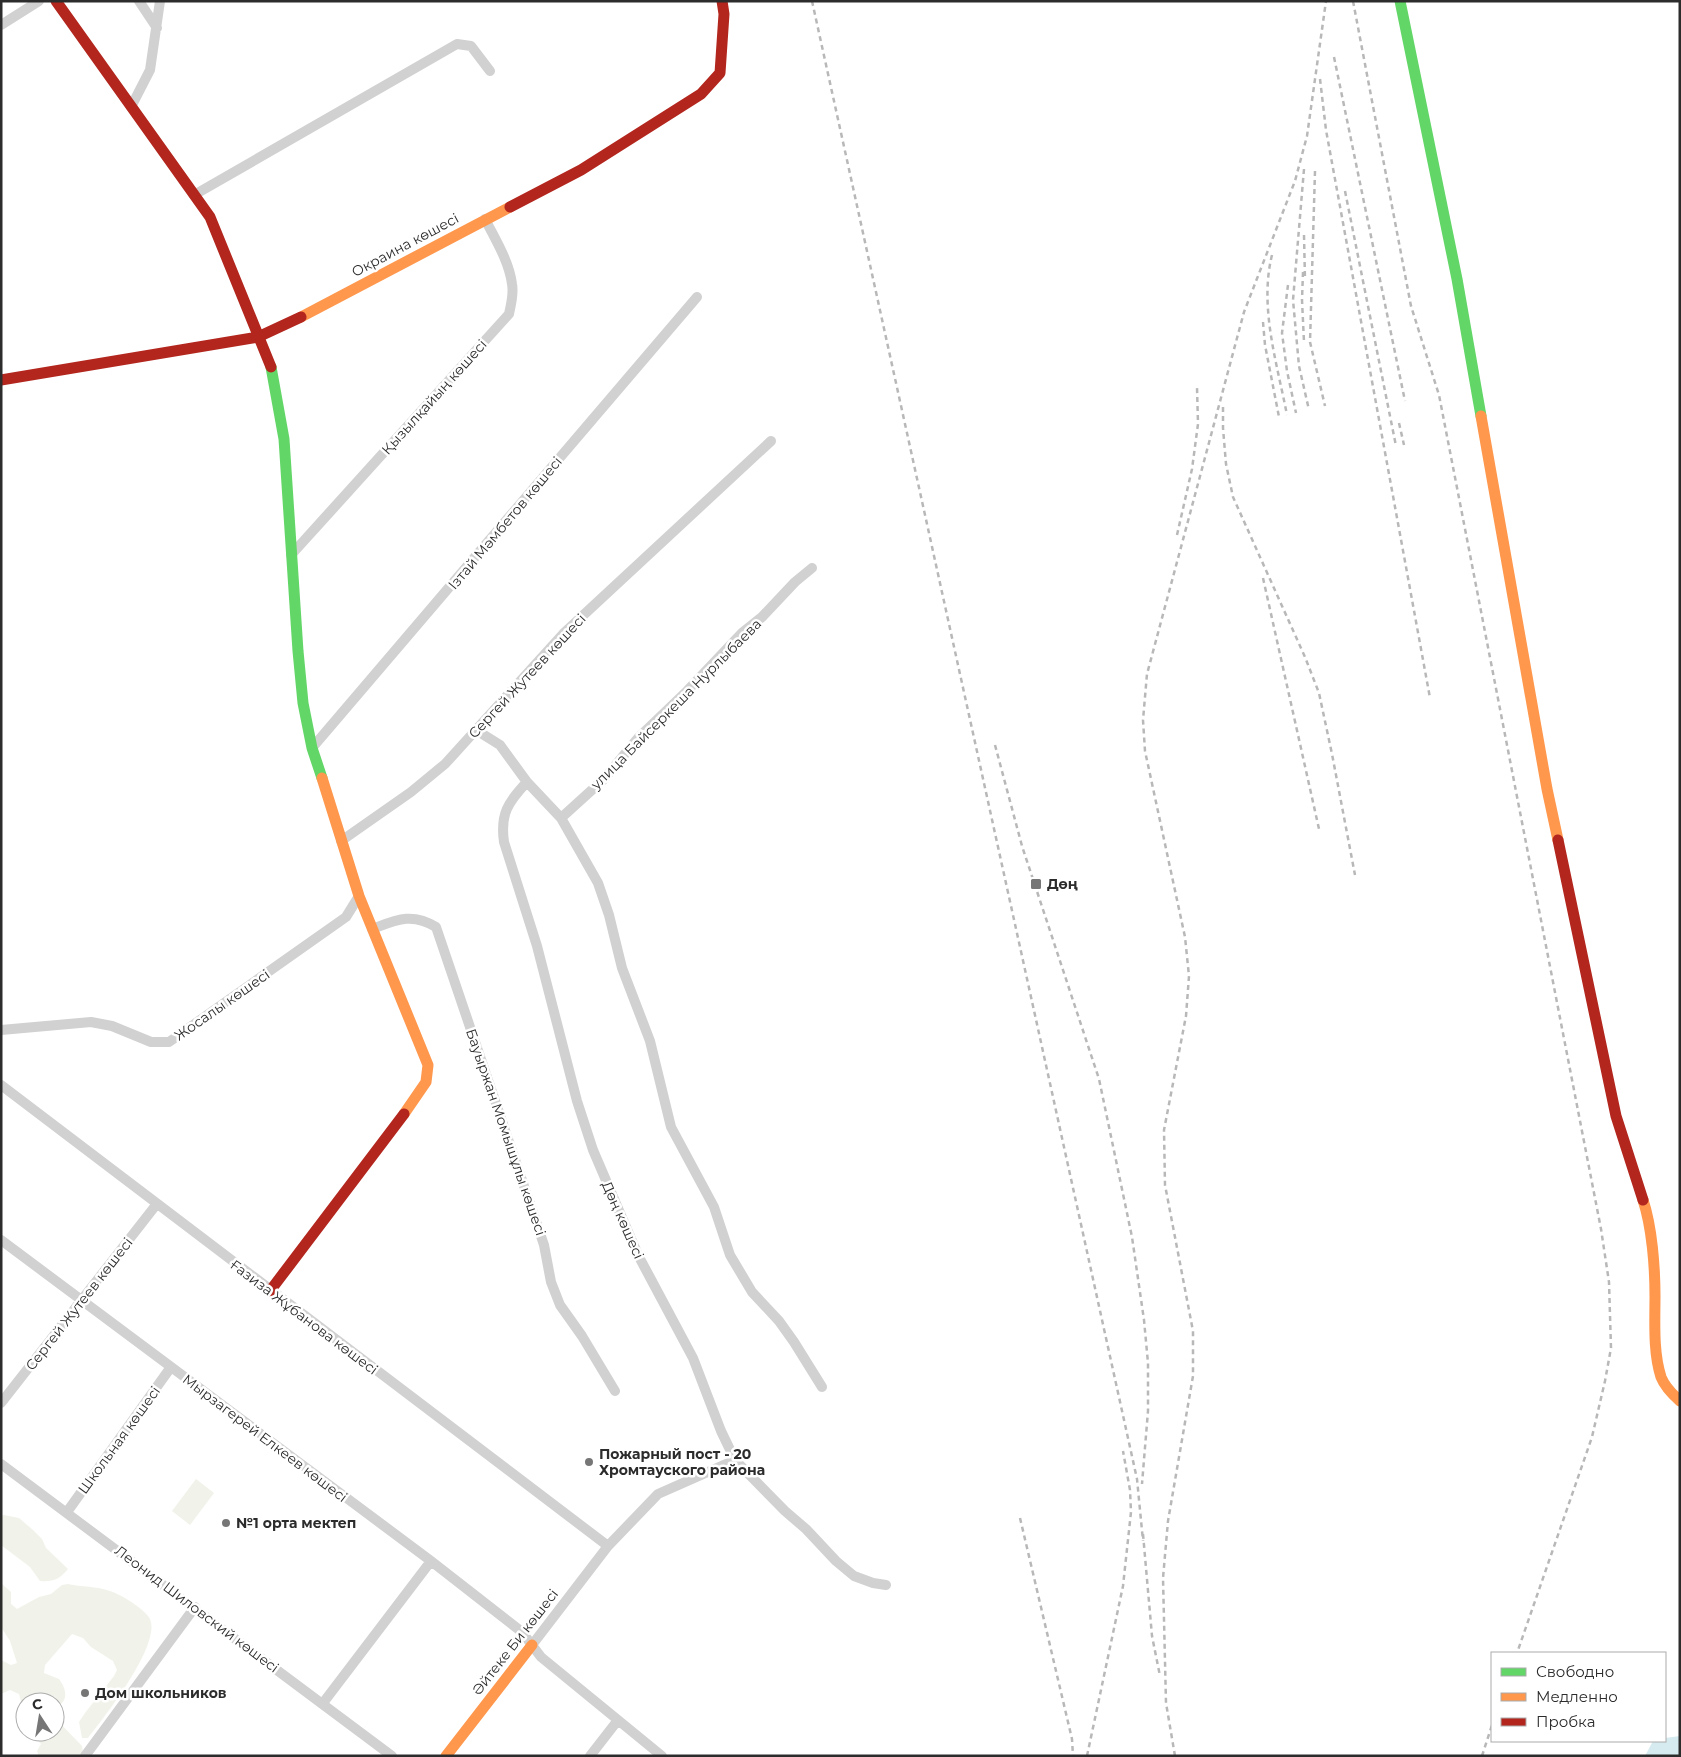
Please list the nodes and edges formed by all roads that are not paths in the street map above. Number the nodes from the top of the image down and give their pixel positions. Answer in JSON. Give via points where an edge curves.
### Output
{"nodes":[{"id":1,"x":39,"y":1,"type":"edge"},
{"id":2,"x":56,"y":1,"type":"edge"},
{"id":3,"x":139,"y":1,"type":"edge"},
{"id":4,"x":160,"y":1,"type":"edge"},
{"id":5,"x":722,"y":1,"type":"edge"},
{"id":6,"x":1400,"y":1,"type":"edge"},
{"id":7,"x":1,"y":25,"type":"edge"},
{"id":8,"x":156,"y":28,"type":"junction"},
{"id":9,"x":490,"y":71,"type":"dead end"},
{"id":10,"x":131,"y":107,"type":"junction"},
{"id":11,"x":194,"y":195,"type":"junction"},
{"id":12,"x":485,"y":219,"type":"junction"},
{"id":13,"x":697,"y":297,"type":"dead end"},
{"id":14,"x":258,"y":337,"type":"junction"},
{"id":15,"x":1,"y":380,"type":"edge"},
{"id":16,"x":771,"y":441,"type":"dead end"},
{"id":17,"x":291,"y":555,"type":"junction"},
{"id":18,"x":812,"y":568,"type":"dead end"},
{"id":19,"x":476,"y":730,"type":"junction"},
{"id":20,"x":312,"y":748,"type":"junction"},
{"id":21,"x":527,"y":782,"type":"junction"},
{"id":22,"x":561,"y":818,"type":"junction"},
{"id":23,"x":341,"y":841,"type":"junction"},
{"id":24,"x":359,"y":896,"type":"junction"},
{"id":25,"x":372,"y":929,"type":"junction"},
{"id":26,"x":1,"y":1030,"type":"edge"},
{"id":27,"x":1,"y":1085,"type":"edge"},
{"id":28,"x":156,"y":1205,"type":"junction"},
{"id":29,"x":1,"y":1240,"type":"edge"},
{"id":30,"x":270,"y":1291,"type":"junction"},
{"id":31,"x":82,"y":1300,"type":"junction"},
{"id":32,"x":171,"y":1367,"type":"junction"},
{"id":33,"x":822,"y":1387,"type":"dead end"},
{"id":34,"x":615,"y":1391,"type":"dead end"},
{"id":35,"x":1680,"y":1401,"type":"edge"},
{"id":36,"x":1,"y":1403,"type":"edge"},
{"id":37,"x":735,"y":1460,"type":"junction"},
{"id":38,"x":1,"y":1464,"type":"edge"},
{"id":39,"x":67,"y":1512,"type":"junction"},
{"id":40,"x":608,"y":1546,"type":"junction"},
{"id":41,"x":432,"y":1561,"type":"junction"},
{"id":42,"x":886,"y":1585,"type":"dead end"},
{"id":43,"x":195,"y":1607,"type":"junction"},
{"id":44,"x":532,"y":1645,"type":"junction"},
{"id":45,"x":323,"y":1703,"type":"junction"},
{"id":46,"x":618,"y":1720,"type":"junction"},
{"id":47,"x":85,"y":1756,"type":"edge"},
{"id":48,"x":392,"y":1756,"type":"edge"},
{"id":49,"x":446,"y":1756,"type":"edge"},
{"id":50,"x":590,"y":1756,"type":"edge"},
{"id":51,"x":662,"y":1756,"type":"edge"}],
"edges":[{"from":1,"to":7,"type":"street"},
{"from":2,"to":10,"type":"street"},
{"from":3,"to":8,"type":"street"},
{"from":4,"to":8,"type":"street"},
{"from":5,"to":12,"type":"street","name":"Окраина көшесі","via":[[720,73],[701,94],[581,170]]},
{"from":6,"to":35,"type":"street","via":[[1457,279],[1547,789],[1616,1116],[1648,1214],[1658,1365],[1662,1379]]},
{"from":8,"to":10,"type":"street","via":[[150,70]]},
{"from":9,"to":11,"type":"street","via":[[471,46],[457,44]]},
{"from":10,"to":11,"type":"street"},
{"from":11,"to":14,"type":"street","via":[[210,217]]},
{"from":12,"to":14,"type":"street","name":"Окраина көшесі"},
{"from":12,"to":17,"type":"street","name":"Қызылқайың көшесі","via":[[511,279],[513,297],[509,314]]},
{"from":13,"to":20,"type":"street","name":"Ізтай Мәмбетов көшесі"},
{"from":14,"to":15,"type":"street","name":"Окраина көшесі"},
{"from":14,"to":17,"type":"street","via":[[270,364],[284,439]]},
{"from":16,"to":19,"type":"street","name":"Сергей Жутеев көшесі","via":[[563,634]]},
{"from":17,"to":20,"type":"street","via":[[303,703]]},
{"from":18,"to":22,"type":"street","name":"улица Байсеркеша Нурлыбаева","via":[[742,633],[639,737],[604,779]]},
{"from":19,"to":21,"type":"street","via":[[500,745]]},
{"from":19,"to":23,"type":"street","name":"Сергей Жутеев көшесі","via":[[445,764],[411,792]]},
{"from":20,"to":23,"type":"street"},
{"from":21,"to":22,"type":"street"},
{"from":21,"to":37,"type":"street","name":"Дөң көшесі","via":[[505,809],[503,837],[539,953],[577,1101],[619,1213],[693,1358],[720,1431]]},
{"from":22,"to":33,"type":"street","via":[[598,883],[622,968],[650,1041],[671,1127],[714,1207],[730,1255],[752,1292],[779,1321]]},
{"from":23,"to":24,"type":"street"},
{"from":24,"to":25,"type":"street"},
{"from":24,"to":26,"type":"street","name":"Жосалы көшесі","via":[[346,917],[169,1042],[151,1042],[112,1026],[92,1022]]},
{"from":25,"to":30,"type":"street","via":[[428,1065],[426,1082]]},
{"from":25,"to":34,"type":"street","name":"Бауыржан Момышұлы көшесі","via":[[410,918],[424,920],[436,928],[544,1245],[555,1293]]},
{"from":27,"to":28,"type":"street","name":"Ғазиза Жұбанова көшесі"},
{"from":28,"to":30,"type":"street","name":"Ғазиза Жұбанова көшесі"},
{"from":28,"to":31,"type":"street","name":"Сергей Жутеев көшесі"},
{"from":29,"to":31,"type":"street","name":"Мырзагерей Елкеев көшесі"},
{"from":30,"to":40,"type":"street","name":"Ғазиза Жұбанова көшесі"},
{"from":31,"to":32,"type":"street","name":"Мырзагерей Елкеев көшесі"},
{"from":31,"to":36,"type":"street","name":"Сергей Жутеев көшесі"},
{"from":32,"to":39,"type":"street","name":"Школьная көшесі"},
{"from":32,"to":41,"type":"street","name":"Мырзагерей Елкеев көшесі"},
{"from":37,"to":40,"type":"street","name":"Әйтеке Би көшесі","via":[[658,1494]]},
{"from":37,"to":42,"type":"street","name":"Дөң көшесі","via":[[854,1576],[873,1584]]},
{"from":38,"to":39,"type":"street","name":"Леонид Шиловский көшесі"},
{"from":39,"to":43,"type":"street","name":"Леонид Шиловский көшесі"},
{"from":40,"to":44,"type":"street","name":"Әйтеке Би көшесі"},
{"from":41,"to":44,"type":"street","name":"Мырзагерей Елкеев көшесі","via":[[522,1632]]},
{"from":41,"to":45,"type":"street"},
{"from":43,"to":45,"type":"street","name":"Леонид Шиловский көшесі"},
{"from":43,"to":47,"type":"street"},
{"from":44,"to":46,"type":"street","name":"Мырзагерей Елкеев көшесі","via":[[541,1657]]},
{"from":44,"to":49,"type":"street","name":"Әйтеке Би көшесі"},
{"from":45,"to":48,"type":"street","name":"Леонид Шиловский көшесі"},
{"from":46,"to":50,"type":"street"},
{"from":46,"to":51,"type":"street","name":"Мырзагерей Елкеев көшесі"}]}
